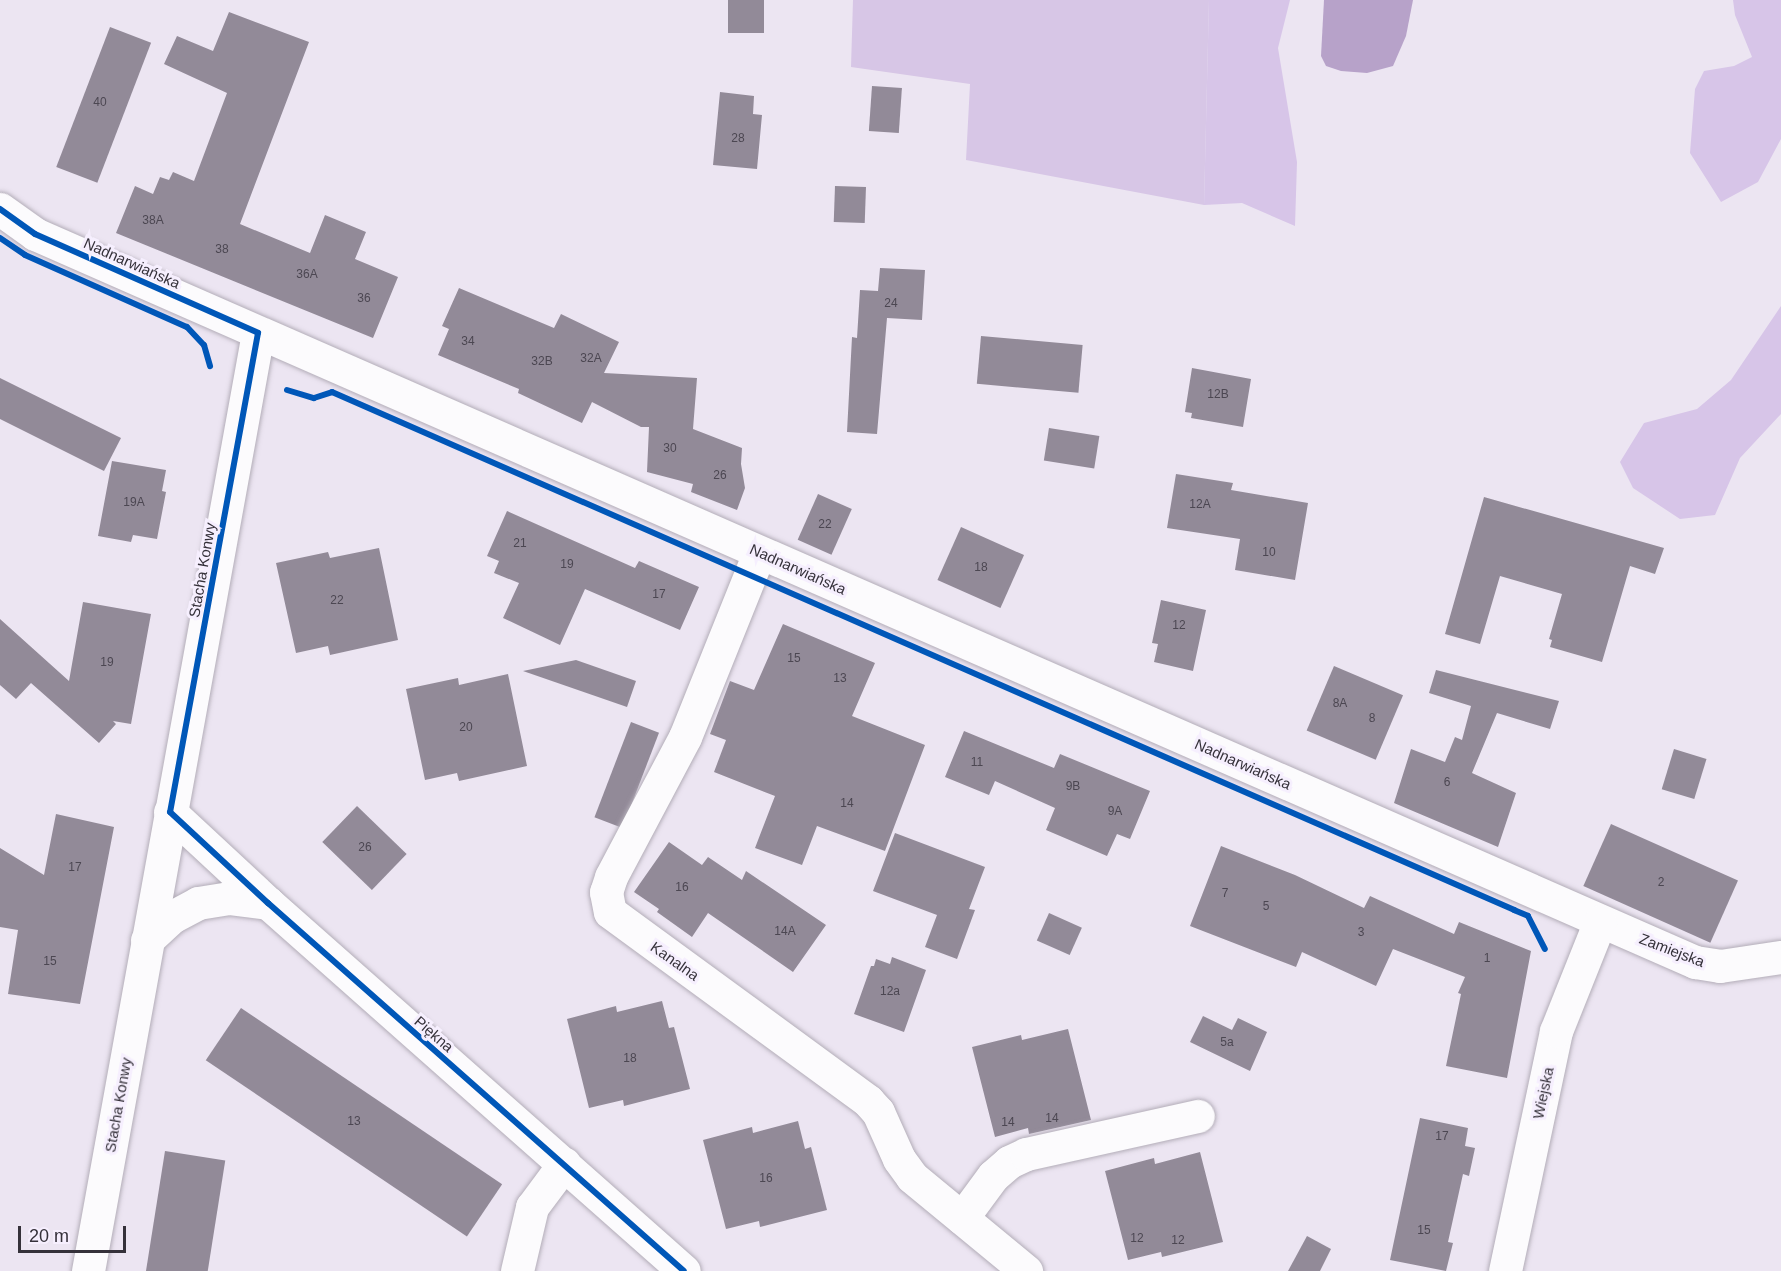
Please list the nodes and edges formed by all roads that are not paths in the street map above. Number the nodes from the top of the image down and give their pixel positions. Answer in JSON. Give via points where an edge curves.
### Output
{"nodes":[{"id":1,"x":0,"y":209,"type":"edge"},
{"id":2,"x":258,"y":333,"type":"junction"},
{"id":3,"x":759,"y":553,"type":"junction"},
{"id":4,"x":170,"y":812,"type":"junction"},
{"id":5,"x":268,"y":903,"type":"junction"},
{"id":6,"x":1600,"y":921,"type":"junction"},
{"id":7,"x":147,"y":940,"type":"junction"},
{"id":8,"x":1781,"y":957,"type":"edge"},
{"id":9,"x":1198,"y":1116,"type":"dead end"},
{"id":10,"x":564,"y":1164,"type":"junction"},
{"id":11,"x":962,"y":1218,"type":"junction"},
{"id":12,"x":88,"y":1271,"type":"edge"},
{"id":13,"x":517,"y":1271,"type":"edge"},
{"id":14,"x":684,"y":1271,"type":"edge"},
{"id":15,"x":1026,"y":1271,"type":"edge"},
{"id":16,"x":1505,"y":1271,"type":"edge"}],
"edges":[{"from":1,"to":2,"type":"street","name":"Nadnarwiańska","via":[[34,234]]},
{"from":2,"to":3,"type":"street","name":"Nadnarwiańska"},
{"from":2,"to":4,"type":"street","name":"Stacha Konwy"},
{"from":3,"to":6,"type":"street","name":"Nadnarwiańska"},
{"from":3,"to":11,"type":"street","name":"Kanalna","via":[[686,737],[611,877],[606,892],[610,912],[868,1101],[912,1177]]},
{"from":4,"to":5,"type":"street","name":"Piękna"},
{"from":4,"to":7,"type":"street","name":"Stacha Konwy"},
{"from":5,"to":7,"type":"street","via":[[228,898],[198,903],[171,917]]},
{"from":5,"to":10,"type":"street","name":"Piękna"},
{"from":6,"to":8,"type":"street","name":"Zamiejska","via":[[1695,962],[1720,966]]},
{"from":6,"to":16,"type":"street","name":"Wiejska","via":[[1556,1031]]},
{"from":7,"to":12,"type":"street","name":"Stacha Konwy"},
{"from":9,"to":11,"type":"street","via":[[1026,1154],[993,1176]]},
{"from":10,"to":13,"type":"street","via":[[532,1207]]},
{"from":10,"to":14,"type":"street","name":"Piękna"},
{"from":11,"to":15,"type":"street","name":"Kanalna"}]}
